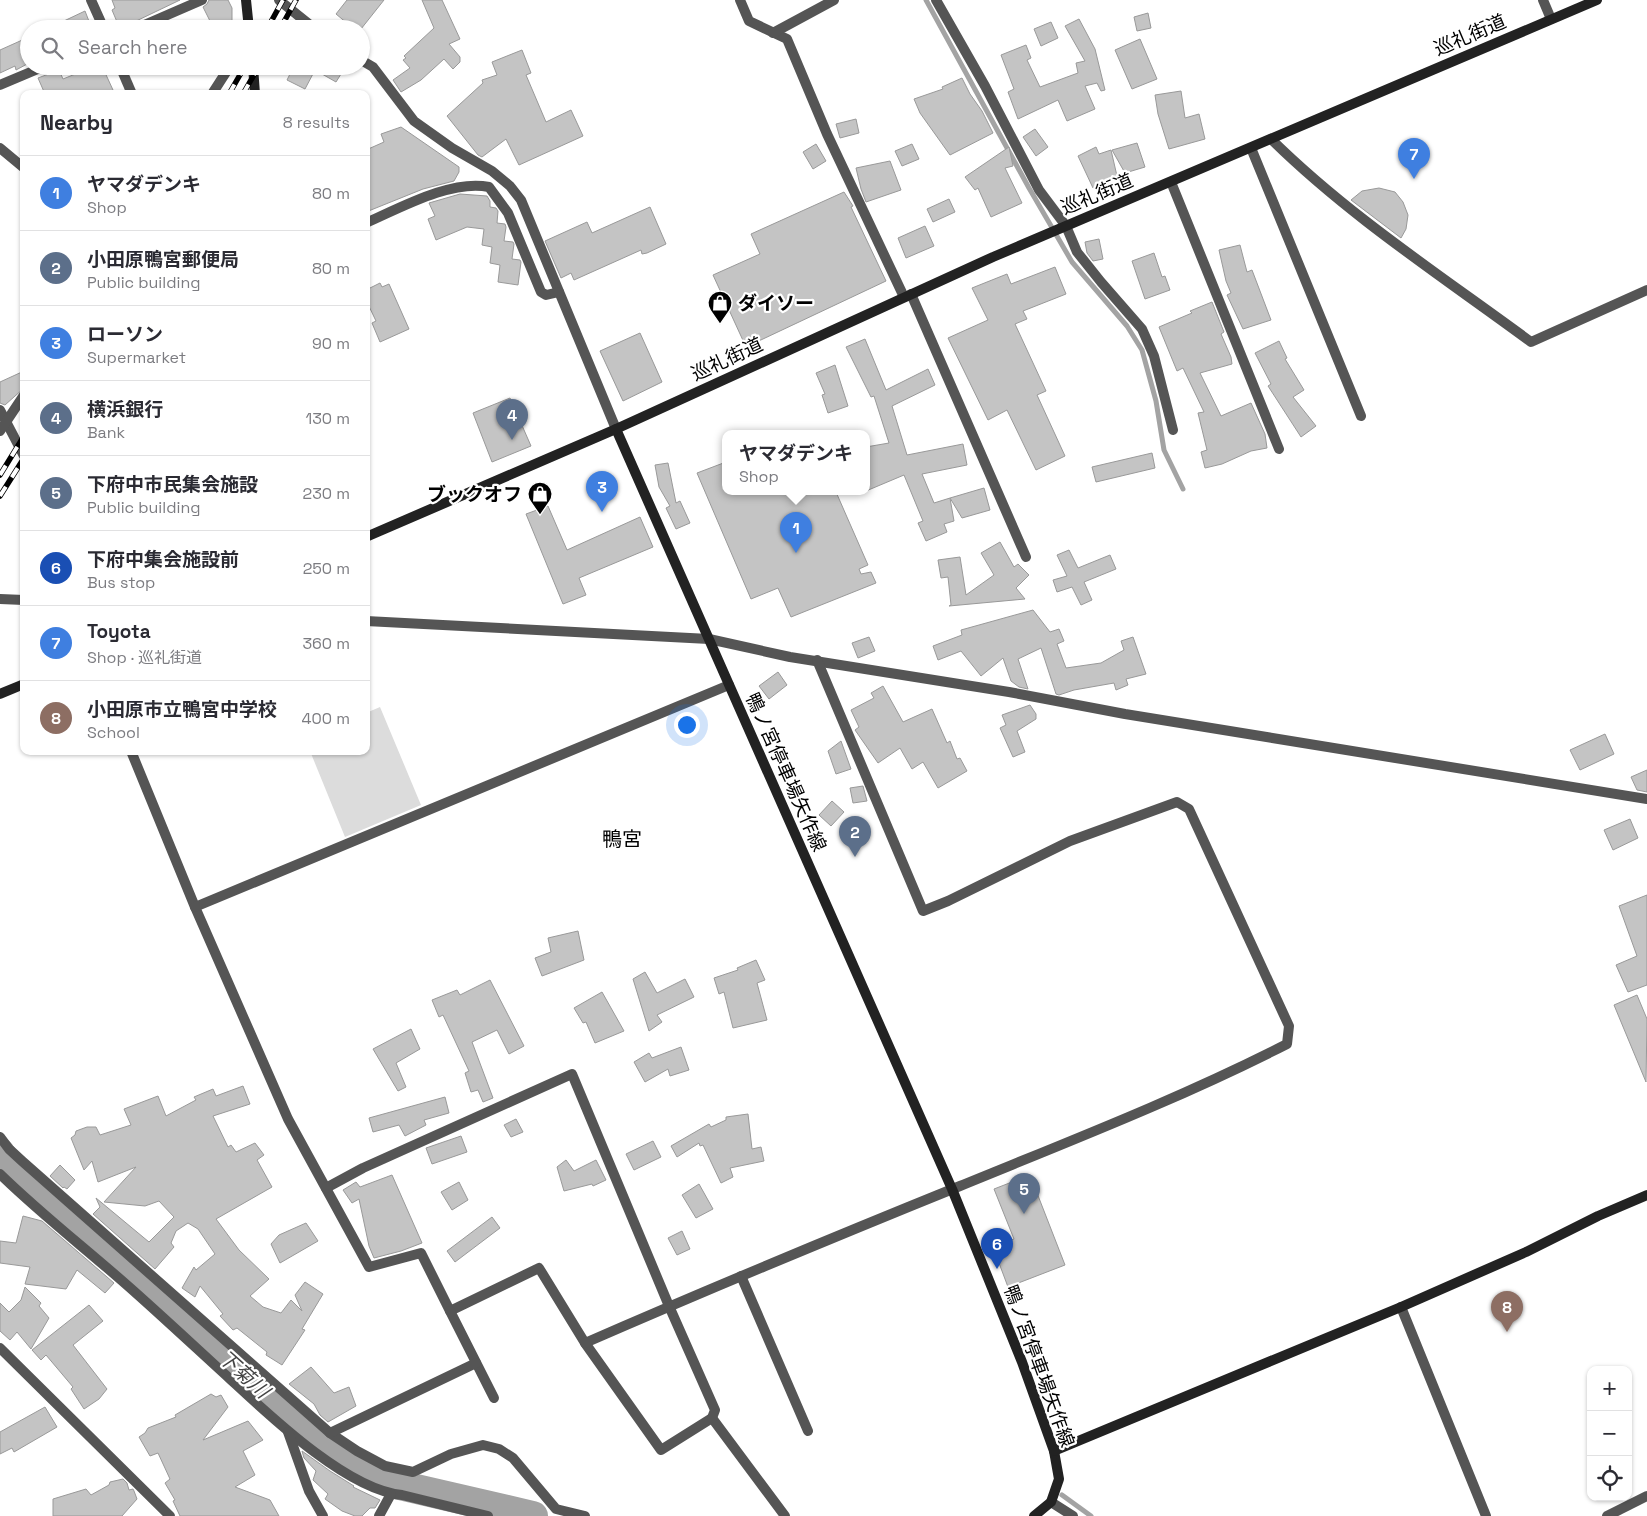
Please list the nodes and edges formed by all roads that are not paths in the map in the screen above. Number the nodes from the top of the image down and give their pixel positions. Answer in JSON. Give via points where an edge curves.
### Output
{"nodes":[{"id":1,"x":91,"y":0,"type":"edge"},
{"id":2,"x":202,"y":0,"type":"edge"},
{"id":3,"x":246,"y":0,"type":"edge"},
{"id":4,"x":279,"y":0,"type":"edge"},
{"id":5,"x":740,"y":0,"type":"edge"},
{"id":6,"x":834,"y":0,"type":"edge"},
{"id":7,"x":936,"y":0,"type":"edge"},
{"id":8,"x":1542,"y":0,"type":"edge"},
{"id":9,"x":1597,"y":0,"type":"edge"},
{"id":10,"x":1551,"y":19,"type":"junction"},
{"id":11,"x":100,"y":20,"type":"edge"},
{"id":12,"x":156,"y":20,"type":"edge"},
{"id":13,"x":248,"y":20,"type":"edge"},
{"id":14,"x":302,"y":20,"type":"edge"},
{"id":15,"x":773,"y":32,"type":"junction"},
{"id":16,"x":370,"y":65,"type":"edge"},
{"id":17,"x":24,"y":75,"type":"edge"},
{"id":18,"x":124,"y":75,"type":"edge"},
{"id":19,"x":224,"y":75,"type":"edge"},
{"id":20,"x":253,"y":75,"type":"edge"},
{"id":21,"x":0,"y":85,"type":"edge"},
{"id":22,"x":130,"y":90,"type":"edge"},
{"id":23,"x":215,"y":90,"type":"edge"},
{"id":24,"x":255,"y":90,"type":"edge"},
{"id":25,"x":1271,"y":139,"type":"junction"},
{"id":26,"x":0,"y":148,"type":"edge"},
{"id":27,"x":1251,"y":148,"type":"junction"},
{"id":28,"x":20,"y":165,"type":"edge"},
{"id":29,"x":1170,"y":182,"type":"junction"},
{"id":30,"x":370,"y":220,"type":"edge"},
{"id":31,"x":1066,"y":226,"type":"junction"},
{"id":32,"x":1647,"y":290,"type":"edge"},
{"id":33,"x":560,"y":292,"type":"junction"},
{"id":34,"x":907,"y":295,"type":"junction"},
{"id":35,"x":20,"y":401,"type":"edge"},
{"id":36,"x":0,"y":410,"type":"edge"},
{"id":37,"x":1361,"y":416,"type":"dead end"},
{"id":38,"x":3,"y":427,"type":"edge"},
{"id":39,"x":616,"y":429,"type":"junction"},
{"id":40,"x":1172,"y":430,"type":"dead end"},
{"id":41,"x":1279,"y":449,"type":"dead end"},
{"id":42,"x":20,"y":450,"type":"edge"},
{"id":43,"x":370,"y":535,"type":"edge"},
{"id":44,"x":1026,"y":557,"type":"dead end"},
{"id":45,"x":0,"y":599,"type":"edge"},
{"id":46,"x":20,"y":600,"type":"edge"},
{"id":47,"x":370,"y":621,"type":"edge"},
{"id":48,"x":710,"y":639,"type":"junction"},
{"id":49,"x":817,"y":660,"type":"junction"},
{"id":50,"x":729,"y":685,"type":"junction"},
{"id":51,"x":20,"y":686,"type":"edge"},
{"id":52,"x":0,"y":694,"type":"edge"},
{"id":53,"x":133,"y":755,"type":"edge"},
{"id":54,"x":1647,"y":799,"type":"edge"},
{"id":55,"x":195,"y":907,"type":"junction"},
{"id":56,"x":0,"y":1137,"type":"edge"},
{"id":57,"x":0,"y":1174,"type":"edge"},
{"id":58,"x":326,"y":1188,"type":"junction"},
{"id":59,"x":952,"y":1189,"type":"junction"},
{"id":60,"x":1647,"y":1195,"type":"edge"},
{"id":61,"x":741,"y":1276,"type":"junction"},
{"id":62,"x":669,"y":1306,"type":"junction"},
{"id":63,"x":1401,"y":1307,"type":"junction"},
{"id":64,"x":450,"y":1312,"type":"junction"},
{"id":65,"x":585,"y":1342,"type":"junction"},
{"id":66,"x":0,"y":1348,"type":"edge"},
{"id":67,"x":476,"y":1363,"type":"junction"},
{"id":68,"x":494,"y":1398,"type":"dead end"},
{"id":69,"x":712,"y":1418,"type":"junction"},
{"id":70,"x":808,"y":1431,"type":"dead end"},
{"id":71,"x":288,"y":1432,"type":"junction"},
{"id":72,"x":330,"y":1433,"type":"junction"},
{"id":73,"x":1054,"y":1451,"type":"junction"},
{"id":74,"x":391,"y":1494,"type":"junction"},
{"id":75,"x":1647,"y":1496,"type":"edge"},
{"id":76,"x":1051,"y":1502,"type":"junction"},
{"id":77,"x":451,"y":1511,"type":"edge"},
{"id":78,"x":1069,"y":1515,"type":"edge"},
{"id":79,"x":170,"y":1516,"type":"edge"},
{"id":80,"x":323,"y":1516,"type":"edge"},
{"id":81,"x":379,"y":1516,"type":"edge"},
{"id":82,"x":488,"y":1516,"type":"edge"},
{"id":83,"x":585,"y":1516,"type":"edge"},
{"id":84,"x":785,"y":1516,"type":"edge"},
{"id":85,"x":1034,"y":1516,"type":"edge"},
{"id":86,"x":1486,"y":1516,"type":"edge"},
{"id":87,"x":1607,"y":1516,"type":"edge"}],
"edges":[{"from":1,"to":11,"type":"street"},
{"from":2,"to":12,"type":"street"},
{"from":3,"to":13,"type":"street"},
{"from":4,"to":14,"type":"street"},
{"from":5,"to":15,"type":"street","via":[[750,21]]},
{"from":6,"to":15,"type":"street"},
{"from":7,"to":31,"type":"street","via":[[1039,190]]},
{"from":8,"to":10,"type":"street"},
{"from":9,"to":10,"type":"street","name":"巡礼街道"},
{"from":10,"to":25,"type":"street","name":"巡礼街道"},
{"from":15,"to":34,"type":"street","via":[[787,39],[827,134]]},
{"from":16,"to":33,"type":"street","via":[[414,121],[492,171],[522,200]]},
{"from":17,"to":21,"type":"street"},
{"from":18,"to":22,"type":"street"},
{"from":19,"to":23,"type":"street"},
{"from":20,"to":24,"type":"street"},
{"from":25,"to":27,"type":"street","name":"巡礼街道"},
{"from":25,"to":32,"type":"street","via":[[1300,168],[1378,231],[1531,342]]},
{"from":26,"to":28,"type":"street"},
{"from":27,"to":29,"type":"street","name":"巡礼街道"},
{"from":27,"to":37,"type":"street"},
{"from":29,"to":31,"type":"street","name":"巡礼街道"},
{"from":29,"to":41,"type":"street"},
{"from":30,"to":33,"type":"street","via":[[436,193],[460,187],[489,187],[508,213],[541,292],[546,295]]},
{"from":31,"to":34,"type":"street","name":"巡礼街道"},
{"from":31,"to":40,"type":"street","via":[[1077,252],[1142,329],[1154,356]]},
{"from":33,"to":39,"type":"street"},
{"from":34,"to":39,"type":"street","name":"巡礼街道"},
{"from":34,"to":44,"type":"street"},
{"from":35,"to":38,"type":"street"},
{"from":36,"to":38,"type":"street"},
{"from":38,"to":42,"type":"street"},
{"from":39,"to":43,"type":"street"},
{"from":39,"to":48,"type":"street","name":"鴨ノ宮停車場矢作線"},
{"from":45,"to":46,"type":"street"},
{"from":47,"to":48,"type":"street"},
{"from":48,"to":49,"type":"street"},
{"from":48,"to":50,"type":"street","name":"鴨ノ宮停車場矢作線"},
{"from":49,"to":54,"type":"street"},
{"from":49,"to":59,"type":"street","via":[[923,911],[948,902],[1070,841],[1177,802],[1188,809],[1289,1026],[1287,1044],[1228,1074]]},
{"from":50,"to":55,"type":"street"},
{"from":50,"to":59,"type":"street","name":"鴨ノ宮停車場矢作線"},
{"from":51,"to":52,"type":"street"},
{"from":53,"to":55,"type":"street"},
{"from":55,"to":58,"type":"street","via":[[288,1119]]},
{"from":56,"to":72,"type":"street","via":[[22,1161]]},
{"from":57,"to":71,"type":"street"},
{"from":58,"to":62,"type":"street","via":[[363,1168],[572,1074]]},
{"from":58,"to":64,"type":"street","via":[[369,1267],[421,1253]]},
{"from":59,"to":61,"type":"street"},
{"from":59,"to":73,"type":"street","name":"鴨ノ宮停車場矢作線"},
{"from":60,"to":63,"type":"street"},
{"from":61,"to":62,"type":"street"},
{"from":61,"to":70,"type":"street"},
{"from":62,"to":65,"type":"street"},
{"from":62,"to":69,"type":"street","via":[[715,1410]]},
{"from":63,"to":73,"type":"street"},
{"from":63,"to":86,"type":"street"},
{"from":64,"to":65,"type":"street","via":[[539,1268]]},
{"from":64,"to":67,"type":"street"},
{"from":65,"to":69,"type":"street","via":[[661,1450]]},
{"from":66,"to":79,"type":"street"},
{"from":67,"to":68,"type":"street"},
{"from":67,"to":72,"type":"street"},
{"from":69,"to":84,"type":"street"},
{"from":71,"to":74,"type":"street","via":[[349,1475]]},
{"from":71,"to":80,"type":"street","via":[[309,1491]]},
{"from":72,"to":83,"type":"street","via":[[385,1466],[413,1472],[451,1454],[483,1445],[499,1449],[513,1458],[556,1509]]},
{"from":73,"to":76,"type":"street","name":"鴨ノ宮停車場矢作線","via":[[1059,1480]]},
{"from":74,"to":77,"type":"street"},
{"from":74,"to":81,"type":"street"},
{"from":75,"to":87,"type":"street"},
{"from":76,"to":78,"type":"street"},
{"from":76,"to":85,"type":"street"},
{"from":77,"to":82,"type":"street"}]}
